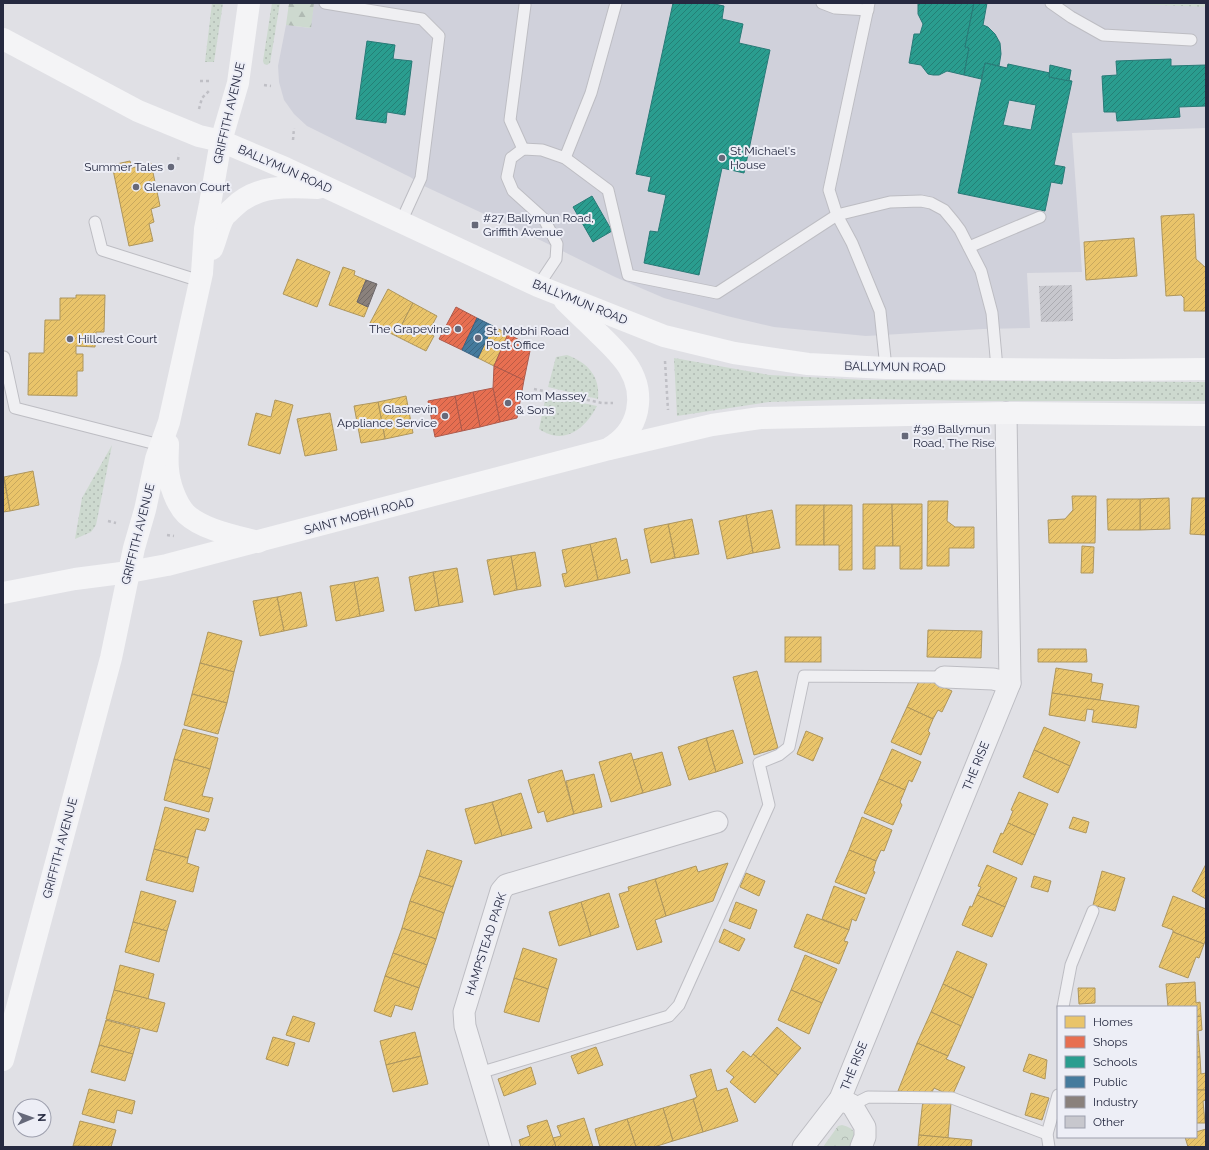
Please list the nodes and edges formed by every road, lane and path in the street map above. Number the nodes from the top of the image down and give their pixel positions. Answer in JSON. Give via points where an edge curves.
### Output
{"nodes":[{"id":1,"x":249,"y":3,"type":"edge"},
{"id":2,"x":325,"y":3,"type":"edge"},
{"id":3,"x":616,"y":3,"type":"edge"},
{"id":4,"x":822,"y":3,"type":"edge"},
{"id":5,"x":1050,"y":3,"type":"edge"},
{"id":6,"x":525,"y":5,"type":"dead end"},
{"id":7,"x":868,"y":7,"type":"edge"},
{"id":8,"x":3,"y":39,"type":"edge"},
{"id":9,"x":1191,"y":40,"type":"dead end"},
{"id":10,"x":212,"y":80,"type":"dead end"},
{"id":11,"x":200,"y":81,"type":"dead end"},
{"id":12,"x":264,"y":85,"type":"dead end"},
{"id":13,"x":271,"y":86,"type":"dead end"},
{"id":14,"x":294,"y":128,"type":"dead end"},
{"id":15,"x":293,"y":140,"type":"dead end"},
{"id":16,"x":221,"y":141,"type":"junction"},
{"id":17,"x":522,"y":149,"type":"junction"},
{"id":18,"x":179,"y":154,"type":"dead end"},
{"id":19,"x":565,"y":158,"type":"junction"},
{"id":20,"x":178,"y":160,"type":"dead end"},
{"id":21,"x":329,"y":188,"type":"junction"},
{"id":22,"x":837,"y":216,"type":"junction"},
{"id":23,"x":1040,"y":218,"type":"dead end"},
{"id":24,"x":95,"y":222,"type":"dead end"},
{"id":25,"x":401,"y":222,"type":"junction"},
{"id":26,"x":969,"y":247,"type":"junction"},
{"id":27,"x":201,"y":277,"type":"junction"},
{"id":28,"x":548,"y":290,"type":"junction"},
{"id":29,"x":4,"y":356,"type":"dead end"},
{"id":30,"x":664,"y":356,"type":"dead end"},
{"id":31,"x":886,"y":368,"type":"junction"},
{"id":32,"x":997,"y":368,"type":"junction"},
{"id":33,"x":1206,"y":369,"type":"edge"},
{"id":34,"x":534,"y":388,"type":"dead end"},
{"id":35,"x":615,"y":403,"type":"dead end"},
{"id":36,"x":668,"y":410,"type":"dead end"},
{"id":37,"x":1006,"y":413,"type":"junction"},
{"id":38,"x":1206,"y":415,"type":"edge"},
{"id":39,"x":169,"y":422,"type":"junction"},
{"id":40,"x":160,"y":445,"type":"junction"},
{"id":41,"x":605,"y":450,"type":"junction"},
{"id":42,"x":259,"y":542,"type":"junction"},
{"id":43,"x":129,"y":572,"type":"junction"},
{"id":44,"x":3,"y":593,"type":"edge"},
{"id":45,"x":944,"y":676,"type":"joint"},
{"id":46,"x":1010,"y":683,"type":"junction"},
{"id":47,"x":717,"y":822,"type":"dead end"},
{"id":48,"x":1093,"y":911,"type":"dead end"},
{"id":49,"x":1063,"y":1006,"type":"edge"},
{"id":50,"x":3,"y":1060,"type":"edge"},
{"id":51,"x":479,"y":1074,"type":"junction"},
{"id":52,"x":1057,"y":1099,"type":"edge"},
{"id":53,"x":846,"y":1102,"type":"junction"},
{"id":54,"x":1047,"y":1134,"type":"junction"},
{"id":55,"x":501,"y":1147,"type":"edge"},
{"id":56,"x":803,"y":1147,"type":"edge"},
{"id":57,"x":861,"y":1147,"type":"edge"},
{"id":58,"x":1049,"y":1147,"type":"edge"}],
"edges":[{"from":1,"to":16,"type":"main road","name":"GRIFFITH AVENUE","via":[[238,83]]},
{"from":2,"to":25,"type":"lane","via":[[422,19],[439,36],[421,178]]},
{"from":3,"to":19,"type":"lane","via":[[591,93]]},
{"from":4,"to":7,"type":"lane","via":[[835,8]]},
{"from":5,"to":9,"type":"lane","via":[[1103,35]]},
{"from":6,"to":17,"type":"lane","via":[[510,120]]},
{"from":7,"to":22,"type":"lane","via":[[829,190]]},
{"from":8,"to":16,"type":"main road","name":"BALLYMUN ROAD","via":[[138,111],[199,136]]},
{"from":10,"to":11,"type":"path"},
{"from":12,"to":13,"type":"path"},
{"from":14,"to":15,"type":"path"},
{"from":16,"to":21,"type":"main road","name":"BALLYMUN ROAD"},
{"from":16,"to":27,"type":"main road","name":"GRIFFITH AVENUE","via":[[205,229]]},
{"from":17,"to":19,"type":"lane","via":[[542,150]]},
{"from":17,"to":28,"type":"lane","via":[[511,158],[507,177],[513,191],[544,219],[557,244]]},
{"from":18,"to":20,"type":"path"},
{"from":19,"to":22,"type":"lane","via":[[608,190],[628,275],[717,293]]},
{"from":21,"to":25,"type":"main road","name":"BALLYMUN ROAD"},
{"from":21,"to":27,"type":"main road","via":[[273,188],[254,193],[240,201],[224,217]]},
{"from":22,"to":26,"type":"lane","via":[[890,202],[931,203],[944,210],[960,230]]},
{"from":22,"to":31,"type":"lane","via":[[852,243],[880,311]]},
{"from":23,"to":26,"type":"lane"},
{"from":24,"to":27,"type":"lane","via":[[102,250]]},
{"from":25,"to":28,"type":"main road","name":"BALLYMUN ROAD"},
{"from":26,"to":32,"type":"lane","via":[[981,271],[992,313]]},
{"from":27,"to":39,"type":"main road","name":"GRIFFITH AVENUE"},
{"from":28,"to":31,"type":"main road","name":"BALLYMUN ROAD","via":[[664,336],[734,353],[808,364]]},
{"from":28,"to":41,"type":"main road","via":[[625,360],[633,374],[637,386],[637,410],[633,425],[622,440]]},
{"from":29,"to":40,"type":"lane","via":[[15,408]]},
{"from":30,"to":36,"type":"path"},
{"from":31,"to":32,"type":"main road","name":"BALLYMUN ROAD"},
{"from":32,"to":33,"type":"main road","name":"BALLYMUN ROAD"},
{"from":34,"to":35,"type":"path","via":[[602,403]]},
{"from":37,"to":38,"type":"main road"},
{"from":37,"to":41,"type":"main road","name":"SAINT MOBHI ROAD","via":[[760,418],[712,425]]},
{"from":37,"to":46,"type":"street","name":"THE RISE"},
{"from":39,"to":40,"type":"main road","name":"GRIFFITH AVENUE"},
{"from":39,"to":42,"type":"main road","via":[[167,468],[173,492],[186,514],[214,529]]},
{"from":40,"to":43,"type":"main road","name":"GRIFFITH AVENUE"},
{"from":41,"to":42,"type":"main road","name":"SAINT MOBHI ROAD"},
{"from":42,"to":43,"type":"main road","name":"SAINT MOBHI ROAD"},
{"from":43,"to":44,"type":"main road","name":"SAINT MOBHI ROAD"},
{"from":43,"to":50,"type":"main road","name":"GRIFFITH AVENUE","via":[[111,658]]},
{"from":45,"to":46,"type":"street","via":[[993,679]]},
{"from":45,"to":51,"type":"lane","via":[[804,676],[789,746],[779,755],[759,763],[769,805],[679,1005],[670,1016]]},
{"from":46,"to":53,"type":"street","name":"THE RISE"},
{"from":47,"to":51,"type":"street","name":"HAMPSTEAD PARK","via":[[506,884],[500,891],[464,1012],[465,1026]]},
{"from":48,"to":49,"type":"lane","via":[[1070,965]]},
{"from":51,"to":55,"type":"street","name":"HAMPSTEAD PARK"},
{"from":52,"to":54,"type":"lane"},
{"from":53,"to":54,"type":"lane","via":[[868,1097],[952,1098]]},
{"from":53,"to":56,"type":"street","name":"THE RISE"},
{"from":53,"to":57,"type":"street","name":"THE RISE","via":[[864,1127],[865,1137]]},
{"from":54,"to":58,"type":"lane"}]}
